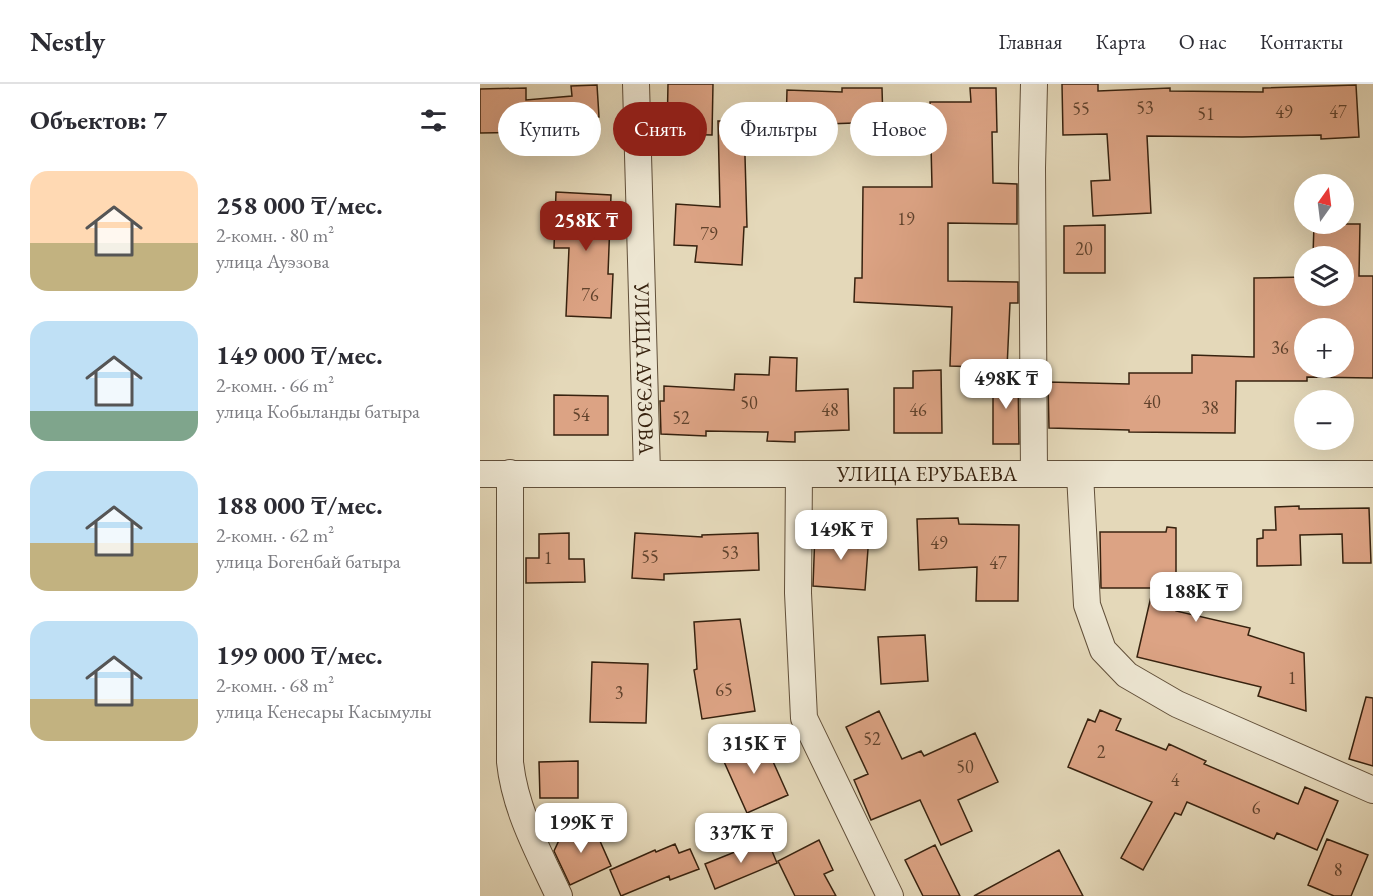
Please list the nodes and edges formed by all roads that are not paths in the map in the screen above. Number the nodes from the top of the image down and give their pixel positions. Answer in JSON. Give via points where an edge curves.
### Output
{"nodes":[{"id":1,"x":636,"y":84,"type":"edge"},
{"id":2,"x":1034,"y":84,"type":"edge"},
{"id":3,"x":510,"y":473,"type":"junction"},
{"id":4,"x":647,"y":473,"type":"junction"},
{"id":5,"x":480,"y":474,"type":"edge"},
{"id":6,"x":799,"y":474,"type":"junction"},
{"id":7,"x":1034,"y":474,"type":"junction"},
{"id":8,"x":1080,"y":474,"type":"junction"},
{"id":9,"x":1373,"y":474,"type":"edge"},
{"id":10,"x":1373,"y":790,"type":"edge"},
{"id":11,"x":559,"y":896,"type":"edge"},
{"id":12,"x":890,"y":896,"type":"edge"}],
"edges":[{"from":1,"to":4,"type":"street","name":"УЛИЦА АУЭЗОВА"},
{"from":2,"to":7,"type":"street"},
{"from":3,"to":4,"type":"street","name":"УЛИЦА ЕРУБАЕВА"},
{"from":3,"to":5,"type":"street","name":"УЛИЦА ЕРУБАЕВА"},
{"from":3,"to":11,"type":"street","via":[[512,785]]},
{"from":4,"to":6,"type":"street","name":"УЛИЦА ЕРУБАЕВА"},
{"from":6,"to":7,"type":"street","name":"УЛИЦА ЕРУБАЕВА"},
{"from":6,"to":12,"type":"street","via":[[798,593],[804,718]]},
{"from":7,"to":8,"type":"street","name":"УЛИЦА ЕРУБАЕВА"},
{"from":8,"to":9,"type":"street","name":"УЛИЦА ЕРУБАЕВА"},
{"from":8,"to":10,"type":"street","via":[[1087,604],[1102,650],[1127,675],[1177,704]]}]}
